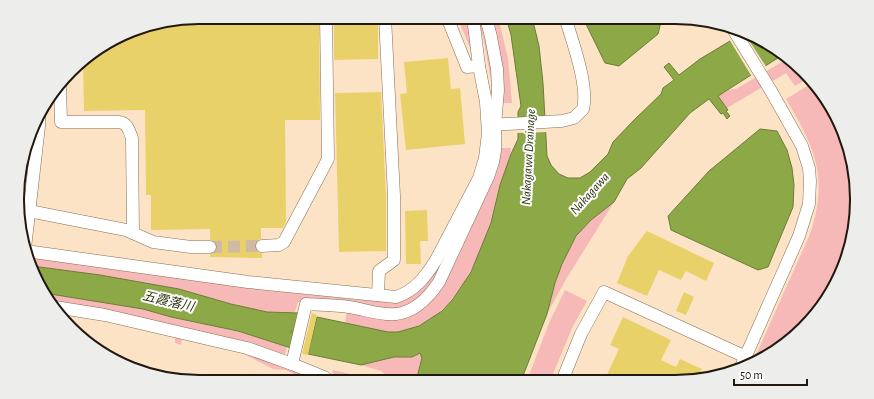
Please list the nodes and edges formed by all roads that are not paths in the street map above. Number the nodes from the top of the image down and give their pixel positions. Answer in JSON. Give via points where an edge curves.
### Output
{"nodes":[{"id":1,"x":326,"y":24,"type":"edge"},
{"id":2,"x":385,"y":24,"type":"edge"},
{"id":3,"x":450,"y":24,"type":"edge"},
{"id":4,"x":473,"y":24,"type":"edge"},
{"id":5,"x":488,"y":24,"type":"edge"},
{"id":6,"x":566,"y":24,"type":"edge"},
{"id":7,"x":738,"y":35,"type":"edge"},
{"id":8,"x":479,"y":66,"type":"junction"},
{"id":9,"x":60,"y":93,"type":"edge"},
{"id":10,"x":494,"y":125,"type":"junction"},
{"id":11,"x":30,"y":155,"type":"edge"},
{"id":12,"x":29,"y":211,"type":"junction"},
{"id":13,"x":27,"y":231,"type":"edge"},
{"id":14,"x":133,"y":233,"type":"junction"},
{"id":15,"x":262,"y":246,"type":"tunnel mouth"},
{"id":16,"x":210,"y":247,"type":"tunnel mouth"},
{"id":17,"x":32,"y":252,"type":"edge"},
{"id":18,"x":378,"y":295,"type":"junction"},
{"id":19,"x":62,"y":308,"type":"edge"},
{"id":20,"x":746,"y":357,"type":"junction"},
{"id":21,"x":744,"y":361,"type":"edge"},
{"id":22,"x":292,"y":364,"type":"junction"},
{"id":23,"x":319,"y":375,"type":"edge"},
{"id":24,"x":564,"y":375,"type":"edge"}],
"edges":[{"from":1,"to":15,"type":"street","via":[[328,160],[284,242],[279,245]]},
{"from":2,"to":18,"type":"street","via":[[394,196],[394,260],[379,271]]},
{"from":3,"to":8,"type":"street","via":[[467,67]]},
{"from":4,"to":8,"type":"street"},
{"from":5,"to":10,"type":"street","via":[[497,69],[498,90]]},
{"from":6,"to":10,"type":"street","via":[[585,95],[583,109],[574,118],[562,121]]},
{"from":7,"to":20,"type":"street","via":[[802,146],[809,168],[810,195],[806,218],[799,236]]},
{"from":8,"to":10,"type":"street","via":[[486,102]]},
{"from":9,"to":14,"type":"street","via":[[61,122],[123,122],[127,126],[132,138]]},
{"from":10,"to":18,"type":"street","via":[[479,178],[428,273],[405,294],[396,297]]},
{"from":10,"to":22,"type":"street","via":[[495,151],[488,177],[431,294],[418,306],[395,314],[306,304]]},
{"from":11,"to":12,"type":"street"},
{"from":12,"to":13,"type":"street"},
{"from":12,"to":14,"type":"street"},
{"from":14,"to":16,"type":"street","via":[[153,242]]},
{"from":17,"to":18,"type":"street","via":[[248,282]]},
{"from":19,"to":22,"type":"street","via":[[105,315],[247,348]]},
{"from":20,"to":21,"type":"street"},
{"from":20,"to":24,"type":"street","via":[[604,292],[581,334]]},
{"from":22,"to":23,"type":"street"}]}
